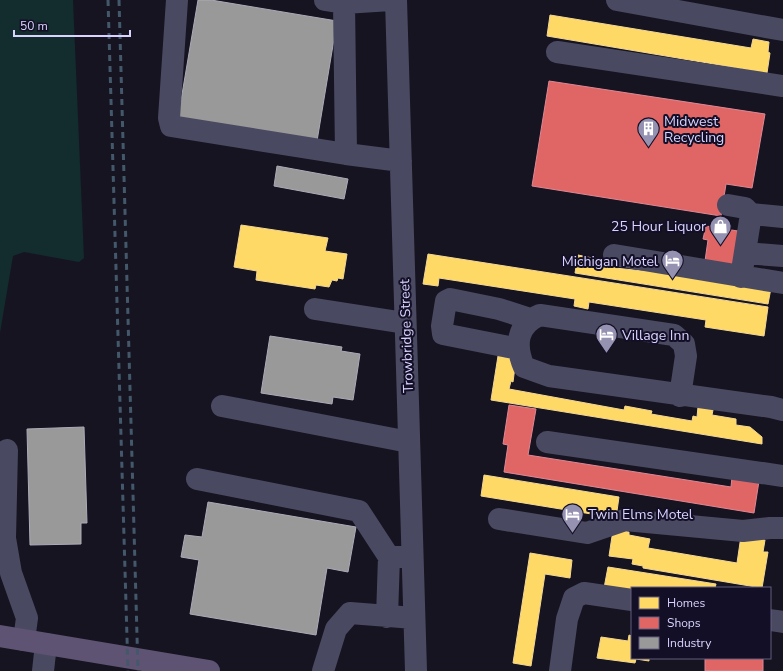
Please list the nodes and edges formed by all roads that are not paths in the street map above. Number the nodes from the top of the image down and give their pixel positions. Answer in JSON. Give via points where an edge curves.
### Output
{"nodes":[{"id":1,"x":177,"y":0,"type":"edge"},
{"id":2,"x":392,"y":0,"type":"edge"},
{"id":3,"x":396,"y":0,"type":"edge"},
{"id":4,"x":617,"y":0,"type":"edge"},
{"id":5,"x":338,"y":1,"type":"edge"},
{"id":6,"x":783,"y":30,"type":"edge"},
{"id":7,"x":557,"y":52,"type":"dead end"},
{"id":8,"x":783,"y":86,"type":"edge"},
{"id":9,"x":346,"y":154,"type":"junction"},
{"id":10,"x":401,"y":161,"type":"junction"},
{"id":11,"x":728,"y":205,"type":"dead end"},
{"id":12,"x":752,"y":214,"type":"junction"},
{"id":13,"x":783,"y":217,"type":"edge"},
{"id":14,"x":745,"y":254,"type":"junction"},
{"id":15,"x":614,"y":255,"type":"dead end"},
{"id":16,"x":783,"y":256,"type":"edge"},
{"id":17,"x":741,"y":277,"type":"junction"},
{"id":18,"x":783,"y":283,"type":"edge"},
{"id":19,"x":315,"y":308,"type":"dead end"},
{"id":20,"x":530,"y":319,"type":"junction"},
{"id":21,"x":406,"y":323,"type":"junction"},
{"id":22,"x":519,"y":349,"type":"junction"},
{"id":23,"x":680,"y":396,"type":"junction"},
{"id":24,"x":222,"y":406,"type":"dead end"},
{"id":25,"x":783,"y":410,"type":"edge"},
{"id":26,"x":409,"y":442,"type":"junction"},
{"id":27,"x":547,"y":442,"type":"dead end"},
{"id":28,"x":7,"y":450,"type":"dead end"},
{"id":29,"x":783,"y":476,"type":"edge"},
{"id":30,"x":197,"y":479,"type":"dead end"},
{"id":31,"x":499,"y":519,"type":"dead end"},
{"id":32,"x":783,"y":528,"type":"edge"},
{"id":33,"x":389,"y":557,"type":"junction"},
{"id":34,"x":412,"y":557,"type":"junction"},
{"id":35,"x":631,"y":600,"type":"edge"},
{"id":36,"x":387,"y":617,"type":"junction"},
{"id":37,"x":414,"y":618,"type":"junction"},
{"id":38,"x":771,"y":620,"type":"edge"},
{"id":39,"x":783,"y":622,"type":"edge"},
{"id":40,"x":0,"y":636,"type":"edge"},
{"id":41,"x":24,"y":640,"type":"junction"},
{"id":42,"x":46,"y":644,"type":"junction"},
{"id":43,"x":43,"y":671,"type":"edge"},
{"id":44,"x":209,"y":671,"type":"edge"},
{"id":45,"x":323,"y":671,"type":"edge"},
{"id":46,"x":416,"y":671,"type":"edge"},
{"id":47,"x":560,"y":671,"type":"edge"}],
"edges":[{"from":1,"to":9,"type":"street","via":[[169,118],[171,126]]},
{"from":2,"to":5,"type":"street"},
{"from":3,"to":10,"type":"street","name":"Trowbridge Street"},
{"from":4,"to":6,"type":"street"},
{"from":5,"to":9,"type":"street"},
{"from":7,"to":8,"type":"street"},
{"from":9,"to":10,"type":"street"},
{"from":10,"to":21,"type":"street","name":"Trowbridge Street"},
{"from":11,"to":12,"type":"street","via":[[745,208]]},
{"from":12,"to":13,"type":"street"},
{"from":12,"to":14,"type":"street"},
{"from":14,"to":16,"type":"street"},
{"from":14,"to":17,"type":"street"},
{"from":15,"to":17,"type":"street"},
{"from":17,"to":18,"type":"street"},
{"from":19,"to":21,"type":"street"},
{"from":20,"to":22,"type":"street","via":[[523,328]]},
{"from":20,"to":22,"type":"street","via":[[499,309],[450,299],[446,301],[443,334]]},
{"from":20,"to":23,"type":"street","via":[[540,315],[674,335],[684,344],[686,356]]},
{"from":21,"to":26,"type":"street","name":"Trowbridge Street"},
{"from":22,"to":23,"type":"street","via":[[524,367],[549,376]]},
{"from":23,"to":25,"type":"street"},
{"from":24,"to":26,"type":"street"},
{"from":26,"to":34,"type":"street","name":"Trowbridge Street"},
{"from":27,"to":29,"type":"street"},
{"from":28,"to":41,"type":"street","via":[[5,538],[11,573],[27,618]]},
{"from":30,"to":33,"type":"street","via":[[359,511]]},
{"from":31,"to":32,"type":"street","via":[[587,533],[625,520],[743,531]]},
{"from":33,"to":34,"type":"street"},
{"from":33,"to":36,"type":"street"},
{"from":34,"to":37,"type":"street","name":"Trowbridge Street"},
{"from":35,"to":47,"type":"street","via":[[584,593],[574,598],[567,619]]},
{"from":36,"to":37,"type":"street"},
{"from":36,"to":45,"type":"street","via":[[350,613],[336,629]]},
{"from":37,"to":46,"type":"street","name":"Trowbridge Street"},
{"from":38,"to":39,"type":"street"},
{"from":40,"to":41,"type":"main road"},
{"from":41,"to":42,"type":"main road"},
{"from":42,"to":43,"type":"street"},
{"from":42,"to":44,"type":"main road"}]}
